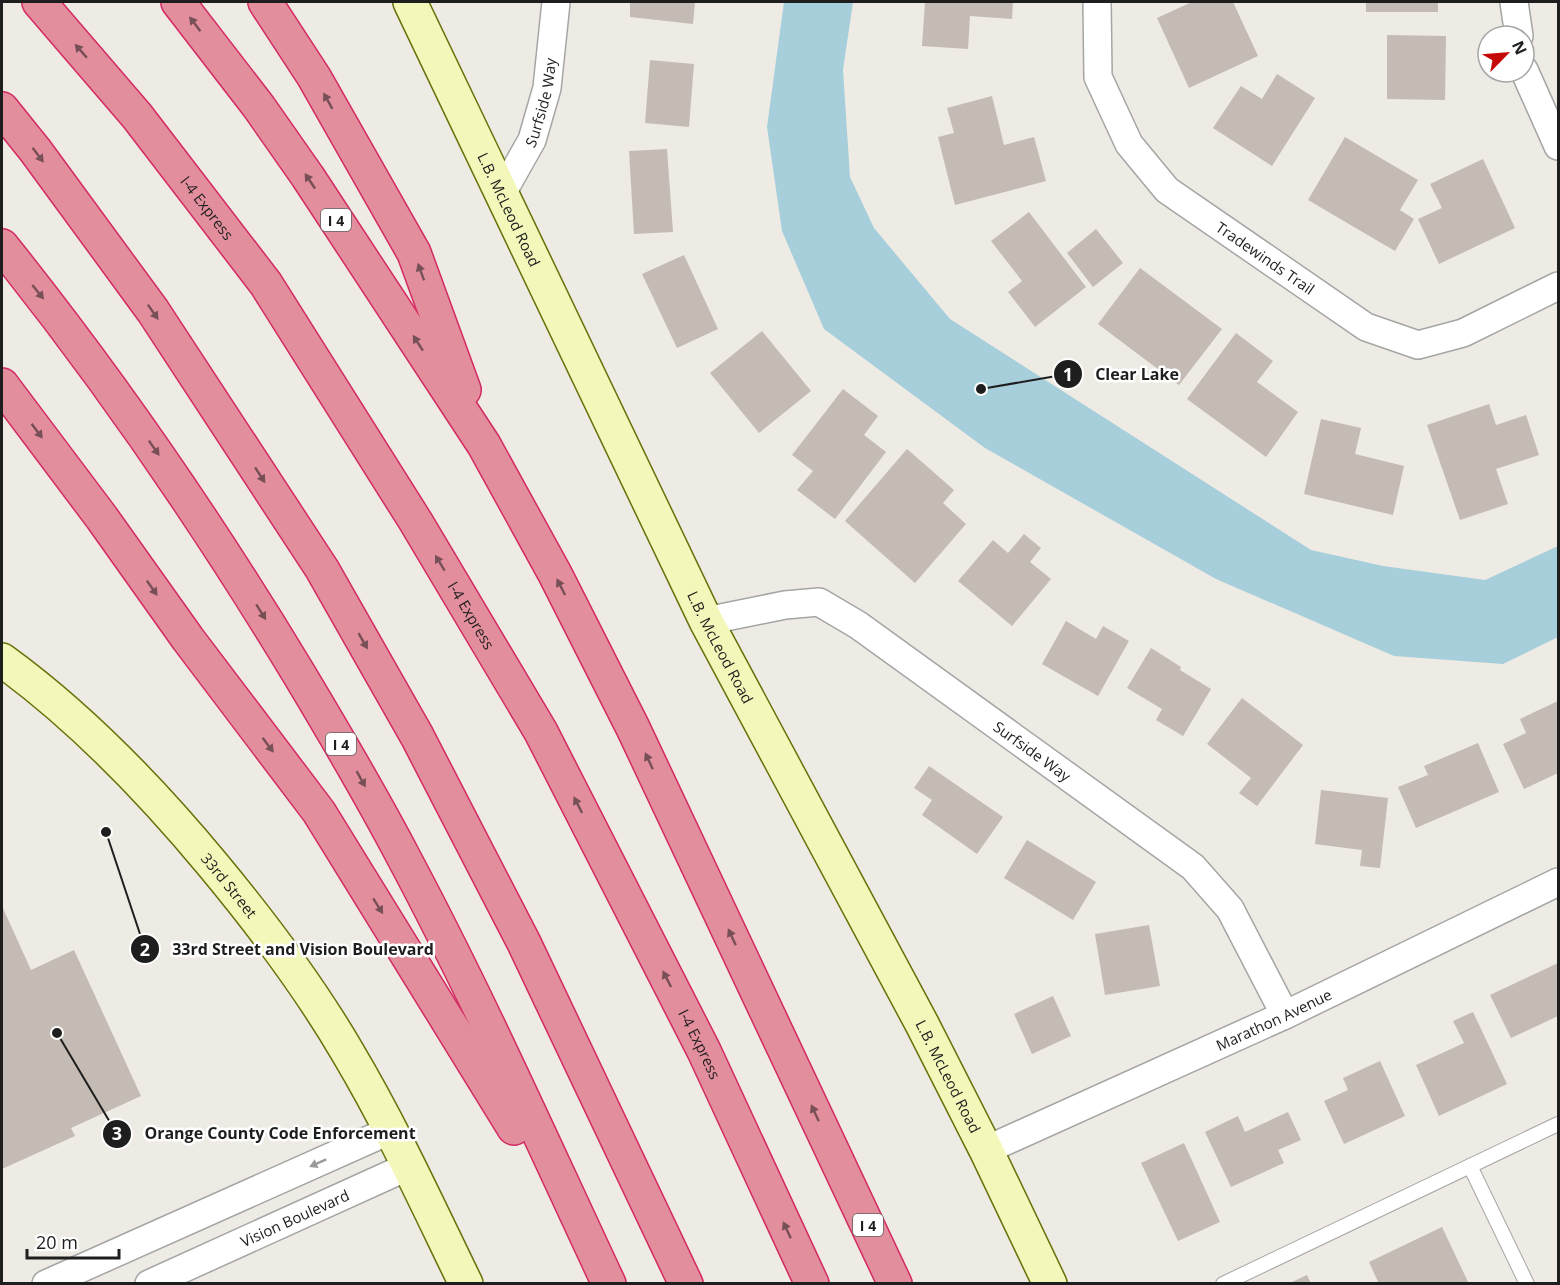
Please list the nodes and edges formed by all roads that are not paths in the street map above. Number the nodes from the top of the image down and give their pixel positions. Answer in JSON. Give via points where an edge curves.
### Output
{"nodes":[{"id":1,"x":39,"y":2,"type":"edge"},
{"id":2,"x":178,"y":2,"type":"edge"},
{"id":3,"x":265,"y":2,"type":"edge"},
{"id":4,"x":410,"y":2,"type":"edge"},
{"id":5,"x":556,"y":2,"type":"edge"},
{"id":6,"x":1097,"y":2,"type":"edge"},
{"id":7,"x":1514,"y":2,"type":"edge"},
{"id":8,"x":1517,"y":24,"type":"edge"},
{"id":9,"x":1530,"y":84,"type":"edge"},
{"id":10,"x":2,"y":109,"type":"edge"},
{"id":11,"x":1558,"y":146,"type":"edge"},
{"id":12,"x":501,"y":195,"type":"junction"},
{"id":13,"x":2,"y":246,"type":"edge"},
{"id":14,"x":1558,"y":286,"type":"edge"},
{"id":15,"x":2,"y":385,"type":"edge"},
{"id":16,"x":484,"y":445,"type":"junction"},
{"id":17,"x":706,"y":621,"type":"junction"},
{"id":18,"x":2,"y":660,"type":"edge"},
{"id":19,"x":1558,"y":882,"type":"edge"},
{"id":20,"x":1285,"y":1015,"type":"junction"},
{"id":21,"x":1558,"y":1124,"type":"edge"},
{"id":22,"x":391,"y":1130,"type":"junction"},
{"id":23,"x":986,"y":1150,"type":"junction"},
{"id":24,"x":410,"y":1166,"type":"junction"},
{"id":25,"x":1470,"y":1166,"type":"junction"},
{"id":26,"x":46,"y":1284,"type":"edge"},
{"id":27,"x":149,"y":1284,"type":"edge"},
{"id":28,"x":466,"y":1284,"type":"edge"},
{"id":29,"x":604,"y":1284,"type":"edge"},
{"id":30,"x":609,"y":1284,"type":"edge"},
{"id":31,"x":686,"y":1284,"type":"edge"},
{"id":32,"x":812,"y":1284,"type":"edge"},
{"id":33,"x":896,"y":1284,"type":"edge"},
{"id":34,"x":1050,"y":1284,"type":"edge"},
{"id":35,"x":1223,"y":1284,"type":"edge"},
{"id":36,"x":1527,"y":1284,"type":"edge"}],
"edges":[{"from":32,"to":1,"type":"highway","name":"I-4 Express","one_way":true,"via":[[704,1051],[541,732],[422,532],[266,284],[137,116]]},
{"from":16,"to":2,"type":"highway","number":"I 4","one_way":true,"via":[[308,177]]},
{"from":16,"to":3,"type":"highway","one_way":true,"via":[[414,253],[314,77]]},
{"from":4,"to":12,"type":"street","name":"L.B. McLeod Road"},
{"from":5,"to":12,"type":"street","name":"Surfside Way","via":[[547,88],[532,140]]},
{"from":6,"to":14,"type":"street","name":"Tradewinds Trail","via":[[1098,77],[1129,144],[1167,190],[1366,327],[1418,345],[1463,333]]},
{"from":7,"to":8,"type":"street"},
{"from":9,"to":11,"type":"street"},
{"from":10,"to":31,"type":"highway","one_way":true,"via":[[153,311],[322,569],[417,736],[524,943]]},
{"from":12,"to":17,"type":"street","name":"L.B. McLeod Road"},
{"from":13,"to":30,"type":"highway","number":"I 4","one_way":true,"via":[[59,317],[189,499],[340,742],[404,857],[471,991]]},
{"from":15,"to":29,"type":"highway","one_way":true,"via":[[320,812],[492,1089]]},
{"from":33,"to":16,"type":"highway","number":"I 4","one_way":true,"via":[[633,728]]},
{"from":17,"to":20,"type":"street","name":"Surfside Way","via":[[819,602],[858,625],[1192,867],[1230,909]]},
{"from":17,"to":23,"type":"street","name":"L.B. McLeod Road"},
{"from":18,"to":22,"type":"street","name":"33rd Street","via":[[84,726],[184,830],[266,930],[309,992]]},
{"from":19,"to":20,"type":"street","name":"Marathon Avenue"},
{"from":20,"to":23,"type":"street","name":"Marathon Avenue"},
{"from":21,"to":25,"type":"lane"},
{"from":22,"to":24,"type":"street","name":"33rd Street"},
{"from":22,"to":26,"type":"street","one_way":true},
{"from":23,"to":34,"type":"street","name":"L.B. McLeod Road"},
{"from":24,"to":27,"type":"street","name":"Vision Boulevard"},
{"from":24,"to":28,"type":"street","name":"33rd Street"},
{"from":25,"to":35,"type":"lane"},
{"from":25,"to":36,"type":"lane"}]}
